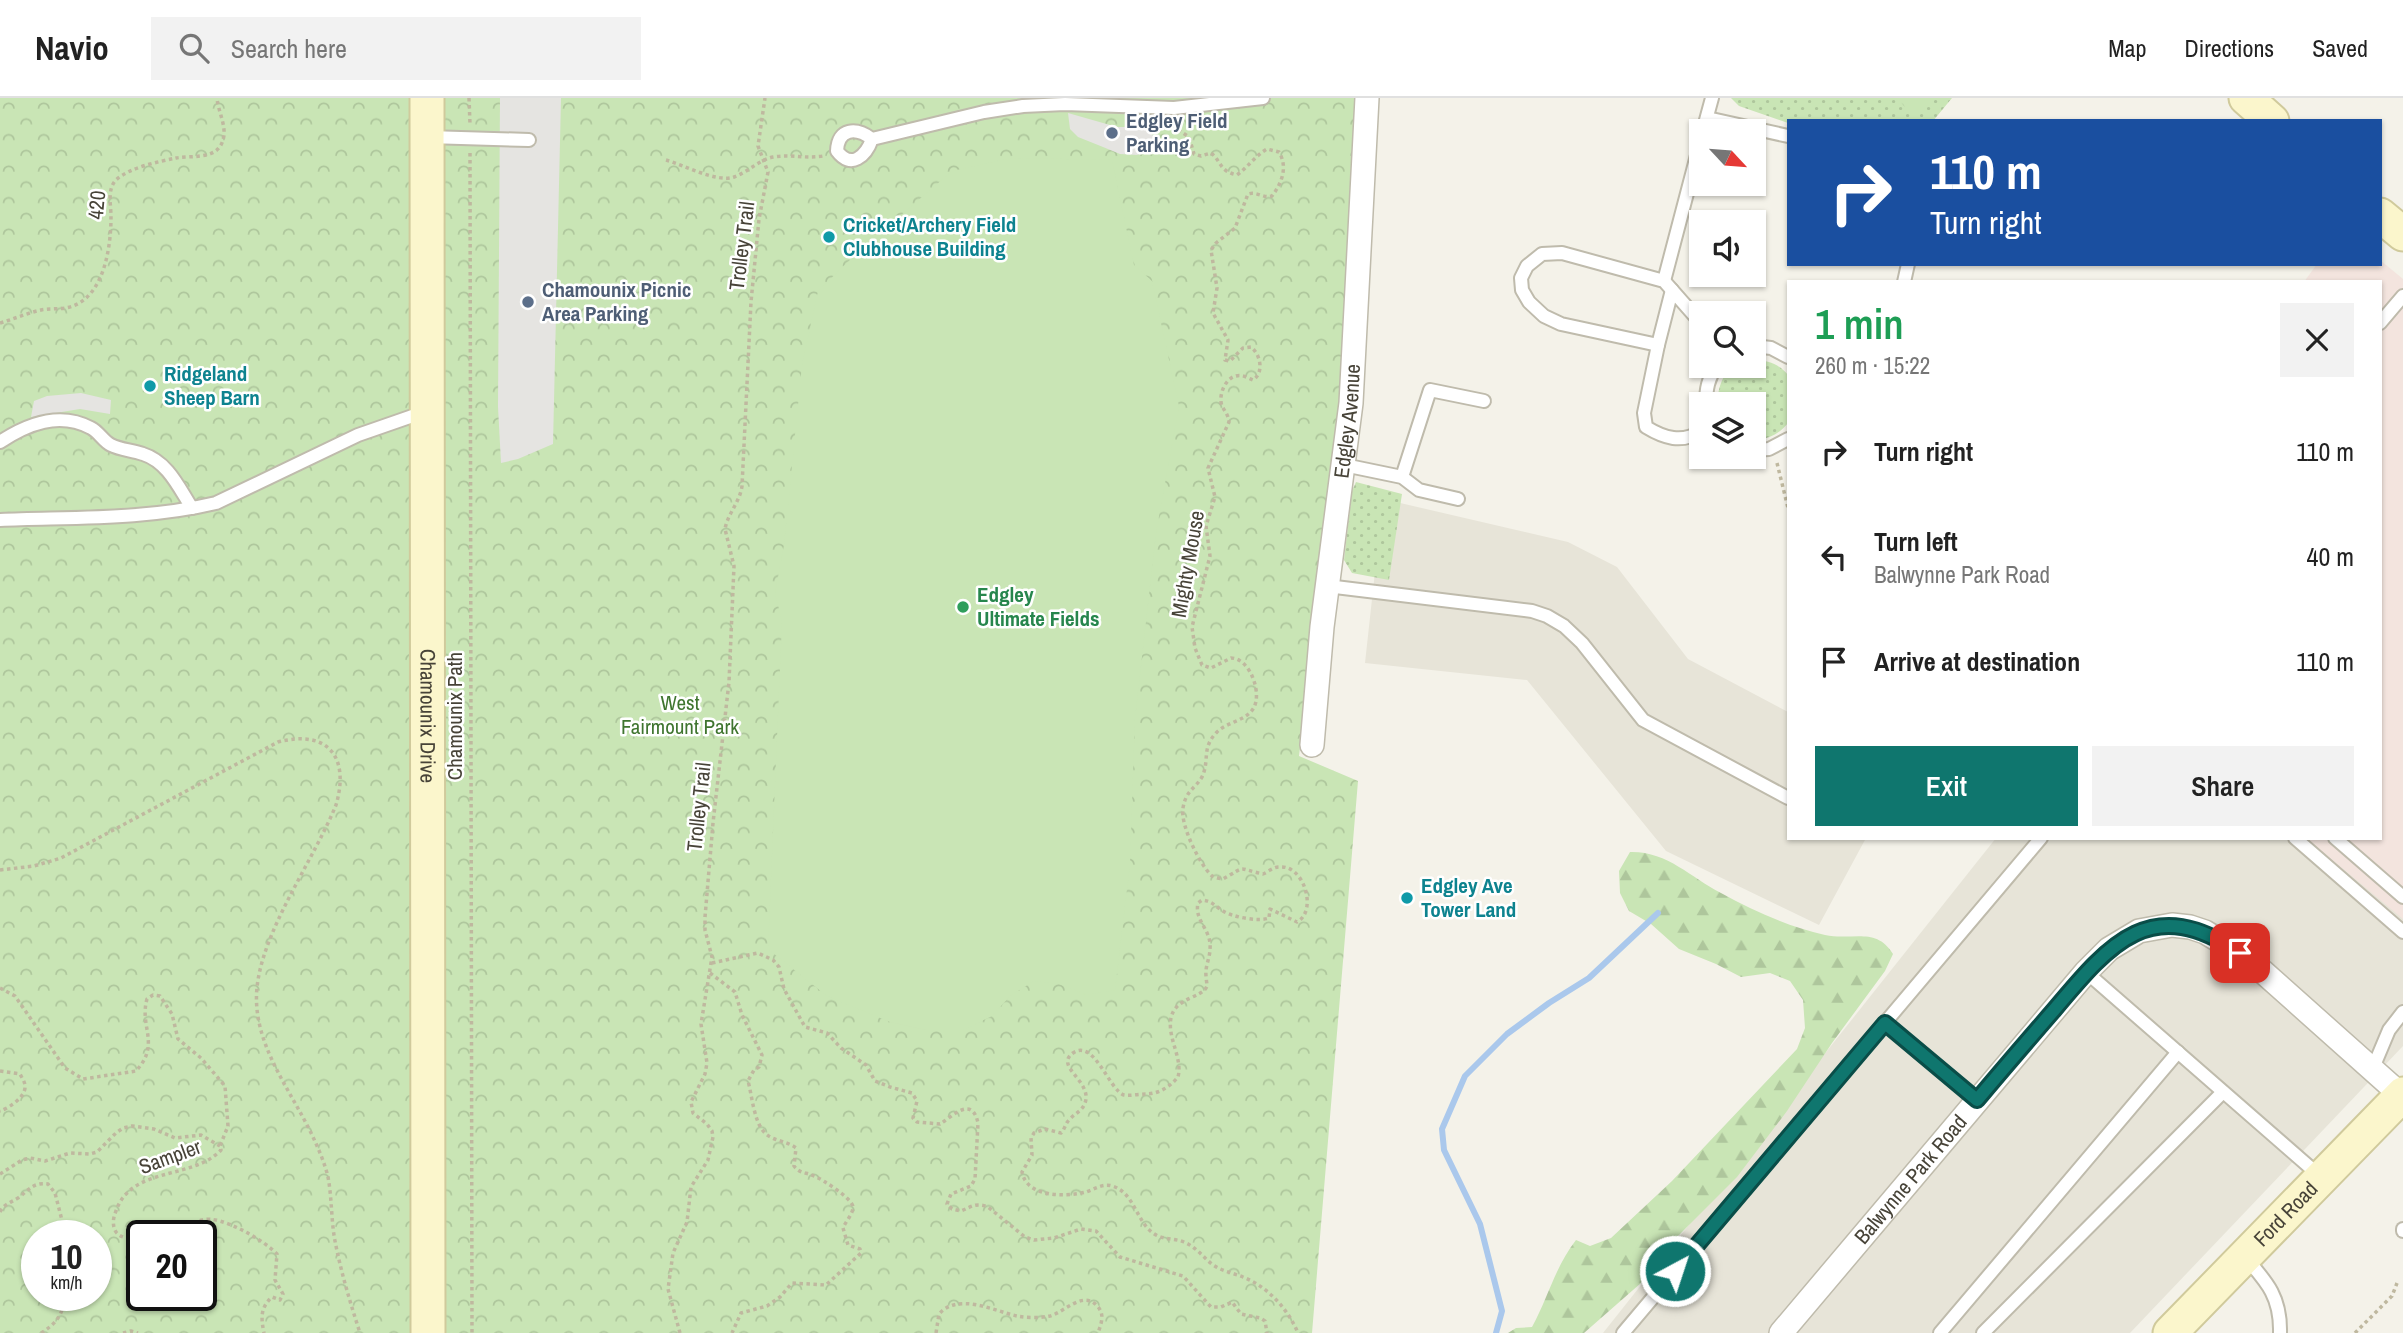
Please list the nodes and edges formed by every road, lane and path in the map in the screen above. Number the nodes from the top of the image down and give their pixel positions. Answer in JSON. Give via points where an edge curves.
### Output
{"nodes":[{"id":1,"x":217,"y":98,"type":"edge"},
{"id":2,"x":428,"y":98,"type":"edge"},
{"id":3,"x":469,"y":98,"type":"edge"},
{"id":4,"x":765,"y":98,"type":"edge"},
{"id":5,"x":1263,"y":98,"type":"edge"},
{"id":6,"x":1367,"y":98,"type":"edge"},
{"id":7,"x":1712,"y":98,"type":"edge"},
{"id":8,"x":2246,"y":98,"type":"edge"},
{"id":9,"x":1174,"y":108,"type":"junction"},
{"id":10,"x":1707,"y":118,"type":"joint"},
{"id":11,"x":2270,"y":119,"type":"edge"},
{"id":12,"x":1787,"y":136,"type":"edge"},
{"id":13,"x":427,"y":137,"type":"junction"},
{"id":14,"x":470,"y":137,"type":"junction"},
{"id":15,"x":873,"y":139,"type":"junction"},
{"id":16,"x":528,"y":140,"type":"dead end"},
{"id":17,"x":837,"y":152,"type":"junction"},
{"id":18,"x":666,"y":160,"type":"dead end"},
{"id":19,"x":763,"y":160,"type":"junction"},
{"id":20,"x":1689,"y":193,"type":"edge"},
{"id":21,"x":2382,"y":217,"type":"edge"},
{"id":22,"x":2403,"y":234,"type":"edge"},
{"id":23,"x":1668,"y":285,"type":"junction"},
{"id":24,"x":2403,"y":296,"type":"edge"},
{"id":25,"x":1689,"y":309,"type":"edge"},
{"id":26,"x":2382,"y":321,"type":"edge"},
{"id":27,"x":0,"y":323,"type":"edge"},
{"id":28,"x":1658,"y":345,"type":"junction"},
{"id":29,"x":1766,"y":347,"type":"edge"},
{"id":30,"x":1787,"y":356,"type":"edge"},
{"id":31,"x":1484,"y":401,"type":"dead end"},
{"id":32,"x":427,"y":411,"type":"junction"},
{"id":33,"x":1689,"y":438,"type":"edge"},
{"id":34,"x":1787,"y":440,"type":"edge"},
{"id":35,"x":0,"y":442,"type":"edge"},
{"id":36,"x":1773,"y":447,"type":"junction"},
{"id":37,"x":1766,"y":448,"type":"edge"},
{"id":38,"x":1344,"y":465,"type":"junction"},
{"id":39,"x":1402,"y":477,"type":"junction"},
{"id":40,"x":1458,"y":499,"type":"dead end"},
{"id":41,"x":1787,"y":504,"type":"edge"},
{"id":42,"x":192,"y":508,"type":"junction"},
{"id":43,"x":0,"y":520,"type":"edge"},
{"id":44,"x":1327,"y":586,"type":"junction"},
{"id":45,"x":1312,"y":745,"type":"dead end"},
{"id":46,"x":1787,"y":797,"type":"edge"},
{"id":47,"x":2039,"y":840,"type":"edge"},
{"id":48,"x":2297,"y":840,"type":"edge"},
{"id":49,"x":2337,"y":840,"type":"edge"},
{"id":50,"x":0,"y":870,"type":"edge"},
{"id":51,"x":2403,"y":897,"type":"edge"},
{"id":52,"x":2403,"y":932,"type":"edge"},
{"id":53,"x":712,"y":963,"type":"junction"},
{"id":54,"x":2086,"y":972,"type":"junction"},
{"id":55,"x":710,"y":973,"type":"junction"},
{"id":56,"x":0,"y":988,"type":"edge"},
{"id":57,"x":2403,"y":1012,"type":"edge"},
{"id":58,"x":1885,"y":1023,"type":"junction"},
{"id":59,"x":2178,"y":1052,"type":"junction"},
{"id":60,"x":2374,"y":1068,"type":"junction"},
{"id":61,"x":0,"y":1071,"type":"edge"},
{"id":62,"x":2223,"y":1092,"type":"junction"},
{"id":63,"x":2402,"y":1095,"type":"edge"},
{"id":64,"x":1977,"y":1100,"type":"junction"},
{"id":65,"x":0,"y":1111,"type":"edge"},
{"id":66,"x":220,"y":1146,"type":"junction"},
{"id":67,"x":0,"y":1174,"type":"edge"},
{"id":68,"x":2322,"y":1177,"type":"junction"},
{"id":69,"x":0,"y":1212,"type":"edge"},
{"id":70,"x":62,"y":1220,"type":"edge"},
{"id":71,"x":201,"y":1220,"type":"edge"},
{"id":72,"x":126,"y":1237,"type":"edge"},
{"id":73,"x":2244,"y":1257,"type":"junction"},
{"id":74,"x":2397,"y":1283,"type":"dead end"},
{"id":75,"x":61,"y":1311,"type":"edge"},
{"id":76,"x":1987,"y":1332,"type":"edge"},
{"id":77,"x":41,"y":1333,"type":"edge"},
{"id":78,"x":123,"y":1333,"type":"edge"},
{"id":79,"x":138,"y":1333,"type":"edge"},
{"id":80,"x":264,"y":1333,"type":"edge"},
{"id":81,"x":360,"y":1333,"type":"edge"},
{"id":82,"x":428,"y":1333,"type":"edge"},
{"id":83,"x":472,"y":1333,"type":"edge"},
{"id":84,"x":680,"y":1333,"type":"edge"},
{"id":85,"x":732,"y":1333,"type":"edge"},
{"id":86,"x":936,"y":1333,"type":"edge"},
{"id":87,"x":1098,"y":1333,"type":"edge"},
{"id":88,"x":1267,"y":1333,"type":"edge"},
{"id":89,"x":1298,"y":1333,"type":"edge"},
{"id":90,"x":1623,"y":1333,"type":"edge"},
{"id":91,"x":1781,"y":1333,"type":"edge"},
{"id":92,"x":1940,"y":1333,"type":"edge"},
{"id":93,"x":2170,"y":1333,"type":"edge"},
{"id":94,"x":2280,"y":1333,"type":"edge"},
{"id":95,"x":2355,"y":1333,"type":"edge"}],
"edges":[{"from":1,"to":27,"type":"path","name":"420","via":[[224,137],[210,155],[178,158],[116,180],[110,194],[107,258],[86,298],[75,306],[41,310]]},
{"from":2,"to":13,"type":"street","name":"Chamounix Drive"},
{"from":3,"to":14,"type":"path","name":"Chamounix Path"},
{"from":4,"to":19,"type":"path","name":"Trolley Trail","via":[[758,146]]},
{"from":5,"to":9,"type":"lane"},
{"from":6,"to":38,"type":"street","name":"Edgley Avenue","via":[[1355,353]]},
{"from":7,"to":10,"type":"lane"},
{"from":8,"to":11,"type":"street"},
{"from":9,"to":15,"type":"lane","via":[[1034,105]]},
{"from":9,"to":89,"type":"path","name":"Mighty Mouse","via":[[1174,124],[1189,137],[1197,156],[1211,153],[1222,169],[1237,175],[1255,157],[1272,149],[1282,155],[1284,166],[1282,180],[1272,195],[1248,194],[1235,228],[1211,250],[1217,288],[1213,313],[1228,340],[1225,360],[1251,347],[1261,368],[1253,380],[1232,377],[1222,395],[1229,422],[1208,468],[1215,497],[1206,526],[1210,556],[1192,626],[1202,665],[1211,668],[1235,657],[1249,671],[1257,692],[1247,716],[1218,730],[1207,746],[1202,776],[1189,790],[1182,817],[1198,857],[1212,876],[1223,879],[1238,868],[1263,874],[1278,867],[1292,869],[1303,881],[1306,912],[1297,922],[1270,909],[1269,918],[1259,921],[1230,915],[1208,900],[1198,903],[1199,918],[1210,937],[1207,984],[1203,992],[1178,1005],[1171,1016],[1178,1077],[1154,1094],[1127,1096],[1091,1055],[1074,1052],[1068,1066],[1083,1083],[1083,1110],[1061,1133],[1045,1129],[1034,1133],[1032,1155],[1022,1172],[1037,1191],[1081,1193],[1107,1185],[1118,1189],[1155,1235],[1191,1245],[1220,1269],[1265,1289]]},
{"from":10,"to":12,"type":"lane"},
{"from":13,"to":14,"type":"lane"},
{"from":13,"to":32,"type":"street","name":"Chamounix Drive"},
{"from":14,"to":16,"type":"lane"},
{"from":14,"to":83,"type":"path","name":"Chamounix Path"},
{"from":15,"to":17,"type":"lane","via":[[856,160],[848,161]]},
{"from":15,"to":17,"type":"lane","via":[[856,130],[847,131],[841,135]]},
{"from":17,"to":19,"type":"path","via":[[810,159]]},
{"from":18,"to":19,"type":"path","via":[[728,179]]},
{"from":19,"to":53,"type":"path","name":"Trolley Trail","via":[[767,179],[751,302],[742,486],[725,529],[734,566],[729,682],[705,917]]},
{"from":20,"to":23,"type":"lane"},
{"from":21,"to":22,"type":"street"},
{"from":23,"to":25,"type":"lane"},
{"from":23,"to":28,"type":"lane"},
{"from":23,"to":28,"type":"lane","via":[[1562,253],[1542,254],[1521,278],[1529,302],[1544,316],[1561,324]]},
{"from":24,"to":26,"type":"lane"},
{"from":28,"to":33,"type":"lane","via":[[1644,413],[1646,428],[1673,439]]},
{"from":29,"to":30,"type":"lane"},
{"from":31,"to":39,"type":"lane","via":[[1430,390]]},
{"from":32,"to":42,"type":"lane","via":[[358,435],[216,503]]},
{"from":32,"to":82,"type":"street","name":"Chamounix Drive"},
{"from":34,"to":36,"type":"lane"},
{"from":35,"to":42,"type":"lane","via":[[42,421],[85,425],[111,445],[159,462]]},
{"from":36,"to":37,"type":"lane"},
{"from":36,"to":41,"type":"path"},
{"from":38,"to":39,"type":"lane"},
{"from":38,"to":44,"type":"street","name":"Edgley Avenue"},
{"from":39,"to":40,"type":"lane","via":[[1419,490]]},
{"from":42,"to":43,"type":"lane","via":[[137,516]]},
{"from":44,"to":45,"type":"street","name":"Edgley Avenue"},
{"from":44,"to":46,"type":"lane","via":[[1547,616],[1582,643],[1643,720]]},
{"from":47,"to":58,"type":"lane"},
{"from":48,"to":52,"type":"lane"},
{"from":49,"to":51,"type":"lane"},
{"from":50,"to":81,"type":"path","via":[[61,858],[278,742],[313,738],[329,748],[341,771],[337,805],[264,956],[257,1019],[273,1064],[323,1161],[342,1278]]},
{"from":53,"to":55,"type":"path","name":"Trolley Trail"},
{"from":53,"to":88,"type":"path","via":[[758,953],[773,960],[805,1027],[827,1033],[866,1065],[875,1081],[912,1093],[917,1101],[916,1122],[940,1124],[963,1108],[977,1115],[974,1183],[951,1194],[947,1204],[952,1209],[982,1204],[1034,1240],[1096,1231],[1120,1257],[1183,1276],[1211,1307],[1231,1301],[1241,1314],[1265,1321]]},
{"from":54,"to":59,"type":"lane"},
{"from":54,"to":60,"type":"street","name":"Balwynne Park Road","via":[[2139,931],[2172,925],[2205,932],[2255,965]]},
{"from":54,"to":64,"type":"street","name":"Balwynne Park Road"},
{"from":55,"to":84,"type":"path","name":"Trolley Trail","via":[[701,1024],[707,1062],[691,1108],[713,1137],[708,1160],[691,1187],[687,1222],[673,1253],[668,1289]]},
{"from":55,"to":85,"type":"path","via":[[735,992],[762,1055],[760,1067],[748,1081],[761,1127],[765,1134],[796,1148],[797,1170],[851,1199],[852,1213],[843,1228],[848,1245],[861,1253],[826,1284],[792,1283],[767,1306],[741,1313]]},
{"from":56,"to":66,"type":"path","name":"Sampler","via":[[15,996],[65,1068],[83,1079],[136,1071],[150,1048],[147,999],[160,996],[172,1014],[178,1039],[225,1086],[228,1126]]},
{"from":57,"to":60,"type":"lane","via":[[2389,1030]]},
{"from":58,"to":64,"type":"lane"},
{"from":58,"to":90,"type":"lane"},
{"from":59,"to":62,"type":"lane"},
{"from":59,"to":92,"type":"lane"},
{"from":60,"to":63,"type":"street","name":"Balwynne Park Road"},
{"from":61,"to":65,"type":"path","via":[[20,1074],[25,1086],[23,1095]]},
{"from":62,"to":68,"type":"lane"},
{"from":62,"to":76,"type":"lane"},
{"from":63,"to":68,"type":"street","name":"Ford Road"},
{"from":64,"to":91,"type":"street","name":"Balwynne Park Road"},
{"from":66,"to":67,"type":"path","via":[[201,1135],[175,1138],[132,1126],[116,1133],[97,1152],[45,1161],[30,1158]]},
{"from":66,"to":72,"type":"path","name":"Sampler","via":[[214,1159],[143,1182],[125,1195],[113,1219],[115,1230]]},
{"from":68,"to":73,"type":"street","name":"Ford Road"},
{"from":69,"to":70,"type":"path","via":[[28,1188],[48,1184]]},
{"from":71,"to":80,"type":"path","via":[[217,1219],[277,1254],[275,1280],[283,1294],[280,1300],[272,1297],[266,1303],[261,1314]]},
{"from":73,"to":93,"type":"street","name":"Ford Road"},
{"from":73,"to":94,"type":"lane","via":[[2272,1290],[2278,1303]]},
{"from":74,"to":95,"type":"path","via":[[2392,1296]]},
{"from":75,"to":77,"type":"path","via":[[54,1324]]},
{"from":78,"to":79,"type":"path"},
{"from":86,"to":87,"type":"path","via":[[939,1314],[949,1306],[1048,1316],[1085,1300],[1101,1310]]}]}
